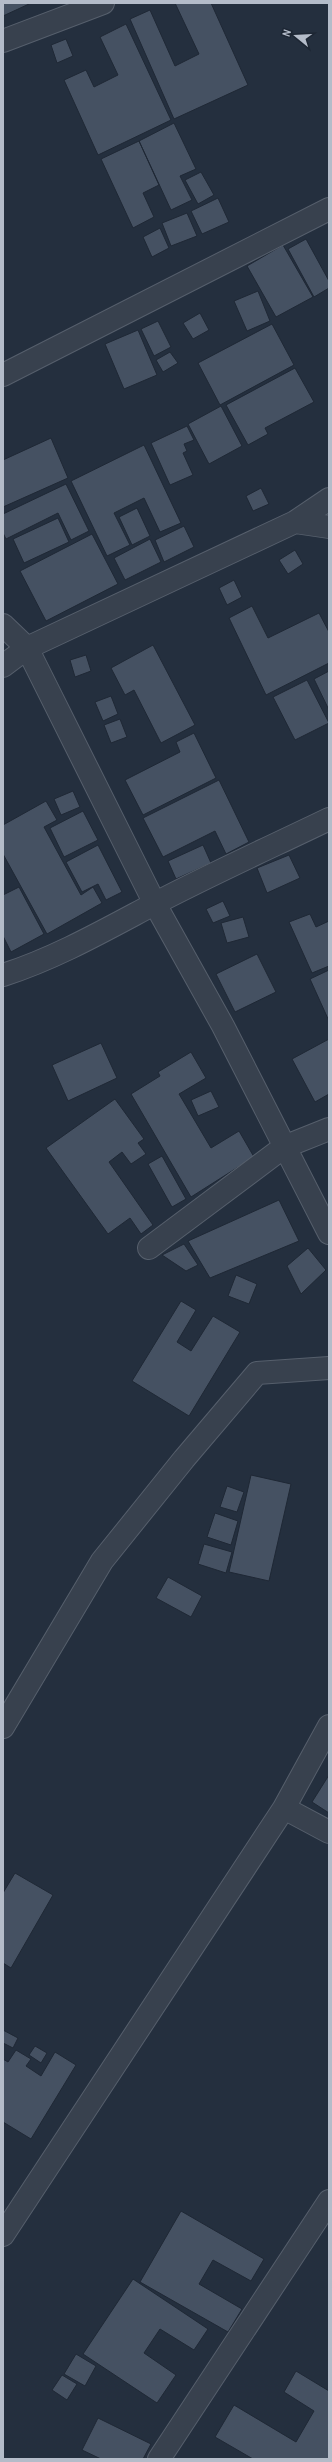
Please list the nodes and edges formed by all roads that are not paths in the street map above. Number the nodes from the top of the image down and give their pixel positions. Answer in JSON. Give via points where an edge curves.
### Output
{"nodes":[{"id":1,"x":103,"y":3,"type":"edge"},
{"id":2,"x":3,"y":41,"type":"edge"},
{"id":3,"x":329,"y":209,"type":"edge"},
{"id":4,"x":3,"y":375,"type":"edge"},
{"id":5,"x":329,"y":499,"type":"edge"},
{"id":6,"x":295,"y":522,"type":"junction"},
{"id":7,"x":329,"y":527,"type":"edge"},
{"id":8,"x":3,"y":626,"type":"edge"},
{"id":9,"x":27,"y":648,"type":"junction"},
{"id":10,"x":3,"y":666,"type":"edge"},
{"id":11,"x":329,"y":819,"type":"edge"},
{"id":12,"x":155,"y":904,"type":"junction"},
{"id":13,"x":3,"y":975,"type":"edge"},
{"id":14,"x":329,"y":1128,"type":"edge"},
{"id":15,"x":284,"y":1147,"type":"junction"},
{"id":16,"x":329,"y":1233,"type":"edge"},
{"id":17,"x":149,"y":1248,"type":"dead end"},
{"id":18,"x":329,"y":1368,"type":"edge"},
{"id":19,"x":329,"y":1726,"type":"edge"},
{"id":20,"x":3,"y":1727,"type":"edge"},
{"id":21,"x":284,"y":1808,"type":"junction"},
{"id":22,"x":329,"y":1832,"type":"edge"},
{"id":23,"x":329,"y":2201,"type":"edge"},
{"id":24,"x":3,"y":2235,"type":"edge"},
{"id":25,"x":159,"y":2459,"type":"edge"}],
"edges":[{"from":1,"to":2,"type":"street"},
{"from":3,"to":4,"type":"street"},
{"from":5,"to":6,"type":"street"},
{"from":6,"to":7,"type":"street"},
{"from":6,"to":9,"type":"street"},
{"from":8,"to":9,"type":"street"},
{"from":9,"to":10,"type":"street"},
{"from":9,"to":12,"type":"street"},
{"from":11,"to":12,"type":"street"},
{"from":12,"to":13,"type":"street","via":[[28,967]]},
{"from":12,"to":15,"type":"street","via":[[223,1026]]},
{"from":14,"to":15,"type":"street"},
{"from":15,"to":16,"type":"street"},
{"from":15,"to":17,"type":"street"},
{"from":18,"to":20,"type":"street","via":[[257,1373],[184,1458],[102,1561]]},
{"from":19,"to":21,"type":"street"},
{"from":21,"to":22,"type":"street"},
{"from":21,"to":24,"type":"street"},
{"from":23,"to":25,"type":"street"}]}
